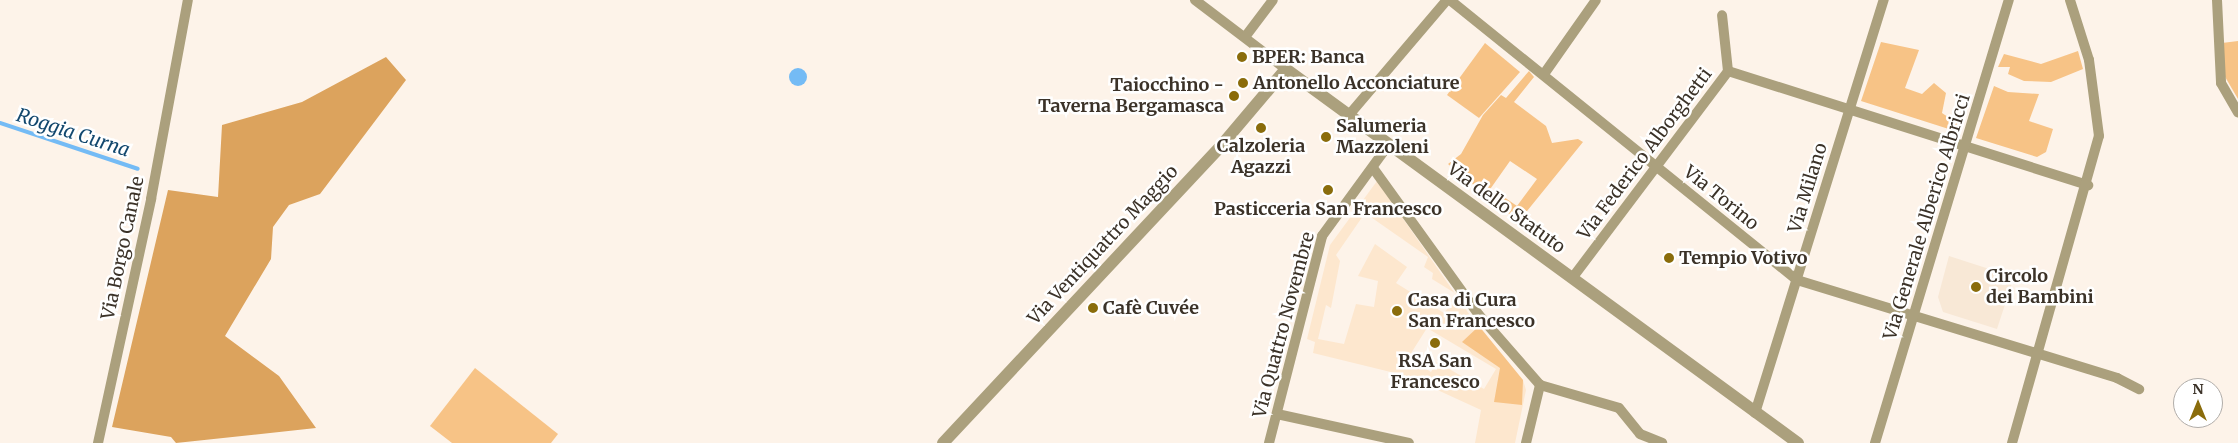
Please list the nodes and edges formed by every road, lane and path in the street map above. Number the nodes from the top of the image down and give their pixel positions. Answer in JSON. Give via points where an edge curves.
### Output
{"nodes":[{"id":1,"x":188,"y":0,"type":"edge"},
{"id":2,"x":1194,"y":0,"type":"edge"},
{"id":3,"x":1273,"y":0,"type":"edge"},
{"id":4,"x":1449,"y":0,"type":"edge"},
{"id":5,"x":1596,"y":0,"type":"edge"},
{"id":6,"x":1884,"y":0,"type":"edge"},
{"id":7,"x":2010,"y":0,"type":"edge"},
{"id":8,"x":2070,"y":0,"type":"edge"},
{"id":9,"x":2217,"y":0,"type":"edge"},
{"id":10,"x":1722,"y":15,"type":"dead end"},
{"id":11,"x":1244,"y":37,"type":"junction"},
{"id":12,"x":1286,"y":69,"type":"junction"},
{"id":13,"x":1728,"y":71,"type":"junction"},
{"id":14,"x":1544,"y":74,"type":"junction"},
{"id":15,"x":1849,"y":111,"type":"junction"},
{"id":16,"x":2238,"y":112,"type":"edge"},
{"id":17,"x":1349,"y":115,"type":"junction"},
{"id":18,"x":1389,"y":144,"type":"junction"},
{"id":19,"x":1965,"y":146,"type":"junction"},
{"id":20,"x":1655,"y":165,"type":"junction"},
{"id":21,"x":1373,"y":168,"type":"junction"},
{"id":22,"x":2088,"y":185,"type":"junction"},
{"id":23,"x":1572,"y":278,"type":"junction"},
{"id":24,"x":1797,"y":280,"type":"junction"},
{"id":25,"x":1914,"y":316,"type":"junction"},
{"id":26,"x":2039,"y":354,"type":"junction"},
{"id":27,"x":1540,"y":385,"type":"junction"},
{"id":28,"x":2140,"y":389,"type":"dead end"},
{"id":29,"x":1755,"y":413,"type":"junction"},
{"id":30,"x":1277,"y":414,"type":"junction"},
{"id":31,"x":98,"y":443,"type":"edge"},
{"id":32,"x":943,"y":443,"type":"edge"},
{"id":33,"x":1269,"y":443,"type":"edge"},
{"id":34,"x":1409,"y":443,"type":"edge"},
{"id":35,"x":1526,"y":443,"type":"edge"},
{"id":36,"x":1662,"y":443,"type":"edge"},
{"id":37,"x":1798,"y":443,"type":"edge"},
{"id":38,"x":1874,"y":443,"type":"edge"},
{"id":39,"x":2012,"y":443,"type":"edge"}],
"edges":[{"from":1,"to":31,"type":"street","name":"Via Borgo Canale","via":[[151,200]]},
{"from":2,"to":11,"type":"street","name":"Via dello Statuto"},
{"from":3,"to":11,"type":"street"},
{"from":4,"to":14,"type":"street","name":"Via Torino"},
{"from":4,"to":17,"type":"street"},
{"from":5,"to":14,"type":"street"},
{"from":6,"to":15,"type":"street","name":"Via Milano"},
{"from":7,"to":19,"type":"street","name":"Via Generale Alberico Albricci"},
{"from":8,"to":22,"type":"street","via":[[2089,60],[2100,121]]},
{"from":9,"to":16,"type":"street","via":[[2221,83]]},
{"from":10,"to":13,"type":"street","name":"Via Federico Alborghetti"},
{"from":11,"to":12,"type":"street","name":"Via dello Statuto"},
{"from":12,"to":17,"type":"street","name":"Via dello Statuto"},
{"from":12,"to":32,"type":"street","name":"Via Ventiquattro Maggio","via":[[1220,147]]},
{"from":13,"to":15,"type":"street"},
{"from":13,"to":20,"type":"street","name":"Via Federico Alborghetti"},
{"from":14,"to":20,"type":"street","name":"Via Torino"},
{"from":15,"to":19,"type":"street"},
{"from":15,"to":24,"type":"street","name":"Via Milano"},
{"from":17,"to":18,"type":"street","name":"Via dello Statuto"},
{"from":18,"to":21,"type":"street","name":"Via Quattro Novembre"},
{"from":18,"to":23,"type":"street","name":"Via dello Statuto"},
{"from":19,"to":22,"type":"street"},
{"from":19,"to":25,"type":"street","name":"Via Generale Alberico Albricci"},
{"from":20,"to":23,"type":"street","name":"Via Federico Alborghetti"},
{"from":20,"to":24,"type":"street","name":"Via Torino"},
{"from":21,"to":27,"type":"street","via":[[1479,315]]},
{"from":21,"to":30,"type":"street","name":"Via Quattro Novembre","via":[[1322,236]]},
{"from":22,"to":26,"type":"street"},
{"from":23,"to":29,"type":"street","name":"Via dello Statuto"},
{"from":24,"to":25,"type":"street","name":"Via Torino"},
{"from":24,"to":29,"type":"street","name":"Via Milano"},
{"from":25,"to":26,"type":"street","name":"Via Torino"},
{"from":25,"to":38,"type":"street","name":"Via Generale Alberico Albricci"},
{"from":26,"to":28,"type":"street","name":"Via Torino"},
{"from":26,"to":39,"type":"street"},
{"from":27,"to":35,"type":"street"},
{"from":27,"to":36,"type":"street","via":[[1619,408],[1640,434]]},
{"from":29,"to":37,"type":"street","name":"Via dello Statuto"},
{"from":30,"to":33,"type":"street","name":"Via Quattro Novembre"},
{"from":30,"to":34,"type":"street"}]}
